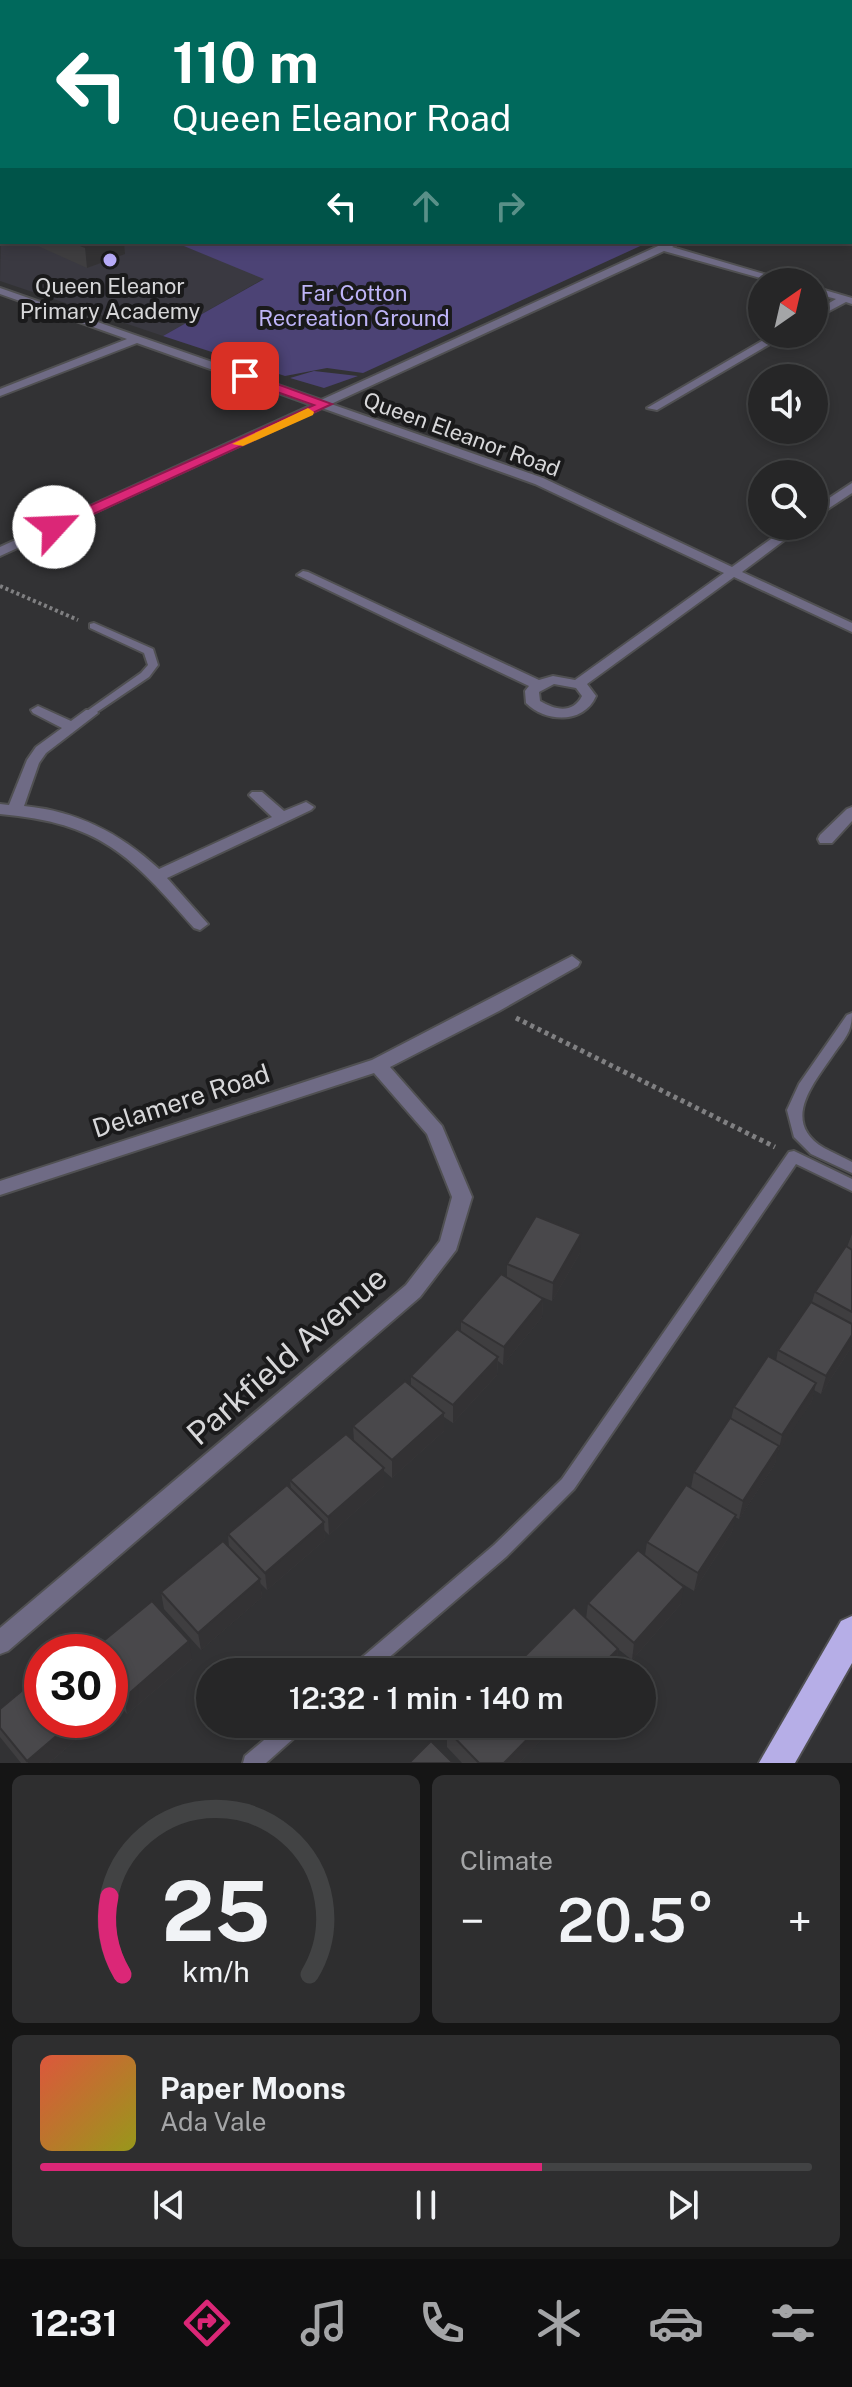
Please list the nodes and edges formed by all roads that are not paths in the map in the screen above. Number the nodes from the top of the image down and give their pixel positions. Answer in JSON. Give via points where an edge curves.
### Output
{"nodes":[{"id":1,"x":671,"y":244,"type":"edge"},
{"id":2,"x":664,"y":248,"type":"junction"},
{"id":3,"x":748,"y":271,"type":"edge"},
{"id":4,"x":0,"y":291,"type":"edge"},
{"id":5,"x":828,"y":294,"type":"edge"},
{"id":6,"x":848,"y":300,"type":"edge"},
{"id":7,"x":828,"y":309,"type":"edge"},
{"id":8,"x":137,"y":339,"type":"junction"},
{"id":9,"x":758,"y":348,"type":"edge"},
{"id":10,"x":0,"y":393,"type":"edge"},
{"id":11,"x":325,"y":404,"type":"junction"},
{"id":12,"x":653,"y":408,"type":"dead end"},
{"id":13,"x":852,"y":487,"type":"edge"},
{"id":14,"x":828,"y":504,"type":"edge"},
{"id":15,"x":777,"y":540,"type":"edge"},
{"id":16,"x":0,"y":552,"type":"edge"},
{"id":17,"x":732,"y":572,"type":"junction"},
{"id":18,"x":303,"y":575,"type":"dead end"},
{"id":19,"x":94,"y":626,"type":"road end"},
{"id":20,"x":852,"y":628,"type":"edge"},
{"id":21,"x":578,"y":684,"type":"junction"},
{"id":22,"x":538,"y":685,"type":"junction"},
{"id":23,"x":38,"y":710,"type":"dead end"},
{"id":24,"x":91,"y":713,"type":"joint"},
{"id":25,"x":72,"y":727,"type":"junction"},
{"id":26,"x":257,"y":795,"type":"dead end"},
{"id":27,"x":306,"y":807,"type":"dead end"},
{"id":28,"x":8,"y":810,"type":"edge"},
{"id":29,"x":852,"y":812,"type":"edge"},
{"id":30,"x":282,"y":818,"type":"junction"},
{"id":31,"x":826,"y":839,"type":"dead end"},
{"id":32,"x":158,"y":876,"type":"junction"},
{"id":33,"x":200,"y":924,"type":"dead end"},
{"id":34,"x":572,"y":962,"type":"dead end"},
{"id":35,"x":852,"y":1018,"type":"edge"},
{"id":36,"x":378,"y":1065,"type":"junction"},
{"id":37,"x":852,"y":1168,"type":"edge"},
{"id":38,"x":852,"y":1185,"type":"edge"},
{"id":39,"x":0,"y":1188,"type":"edge"},
{"id":40,"x":852,"y":1632,"type":"edge"},
{"id":41,"x":0,"y":1643,"type":"edge"},
{"id":42,"x":374,"y":1658,"type":"edge"},
{"id":43,"x":281,"y":1738,"type":"edge"},
{"id":44,"x":252,"y":1763,"type":"edge"},
{"id":45,"x":776,"y":1763,"type":"edge"}],
"edges":[{"from":1,"to":2,"type":"street"},
{"from":2,"to":3,"type":"street"},
{"from":2,"to":11,"type":"street"},
{"from":4,"to":8,"type":"street","name":"Queen Eleanor Road"},
{"from":5,"to":6,"type":"street"},
{"from":6,"to":7,"type":"street"},
{"from":8,"to":10,"type":"street"},
{"from":8,"to":11,"type":"street","name":"Queen Eleanor Road"},
{"from":9,"to":12,"type":"street"},
{"from":11,"to":16,"type":"street"},
{"from":11,"to":17,"type":"street","name":"Queen Eleanor Road","via":[[539,481]]},
{"from":13,"to":14,"type":"street"},
{"from":15,"to":17,"type":"street"},
{"from":17,"to":20,"type":"street","name":"Queen Eleanor Road"},
{"from":17,"to":21,"type":"street"},
{"from":18,"to":22,"type":"street"},
{"from":19,"to":24,"type":"lane","via":[[149,651],[153,665]]},
{"from":21,"to":22,"type":"street","via":[[553,680]]},
{"from":21,"to":22,"type":"street","via":[[586,690],[588,702],[567,713],[533,703],[532,691]]},
{"from":23,"to":25,"type":"street"},
{"from":24,"to":25,"type":"street"},
{"from":25,"to":28,"type":"street","via":[[41,750]]},
{"from":26,"to":30,"type":"street"},
{"from":27,"to":30,"type":"street"},
{"from":28,"to":32,"type":"street","via":[[57,815],[91,827],[116,839]]},
{"from":29,"to":31,"type":"street"},
{"from":30,"to":32,"type":"street"},
{"from":32,"to":33,"type":"street"},
{"from":34,"to":36,"type":"street","name":"Delamere Road"},
{"from":35,"to":37,"type":"lane","via":[[794,1110],[799,1133],[816,1150]]},
{"from":36,"to":39,"type":"street","name":"Delamere Road"},
{"from":36,"to":41,"type":"street","name":"Parkfield Avenue","via":[[435,1131],[462,1197],[449,1244],[413,1291]]},
{"from":38,"to":42,"type":"lane","via":[[794,1156],[568,1484],[500,1551]]},
{"from":40,"to":45,"type":"highway"},
{"from":43,"to":44,"type":"lane"}]}
